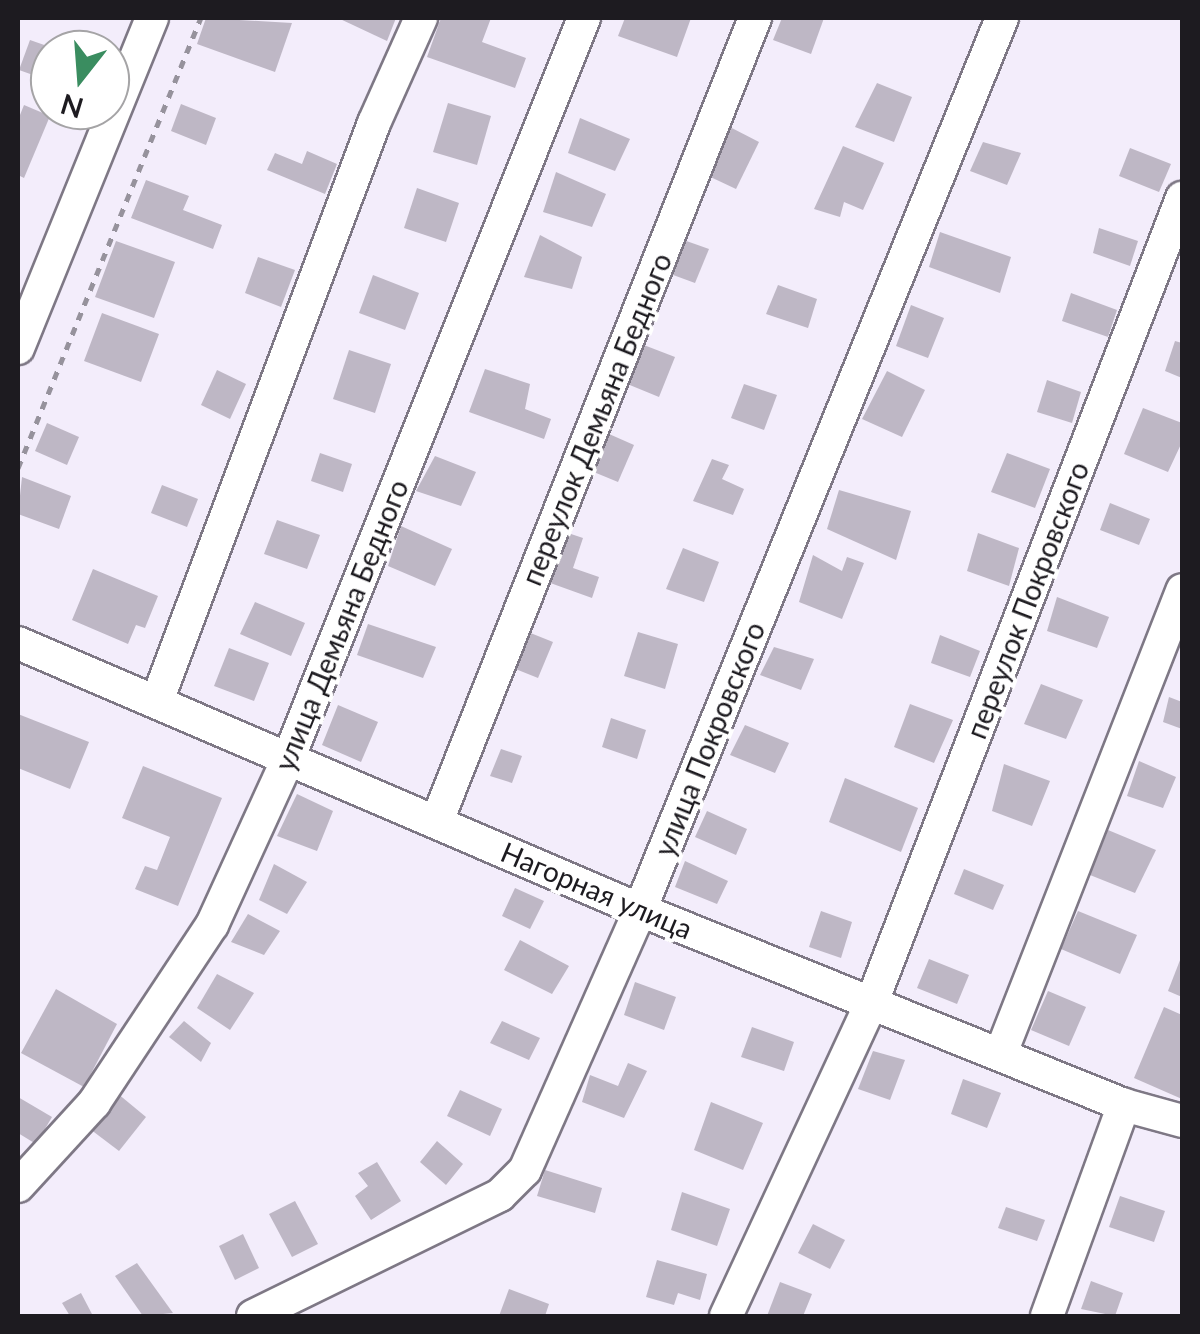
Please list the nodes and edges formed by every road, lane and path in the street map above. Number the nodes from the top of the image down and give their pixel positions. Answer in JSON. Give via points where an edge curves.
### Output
{"nodes":[{"id":1,"x":152,"y":18,"type":"edge"},
{"id":2,"x":201,"y":18,"type":"edge"},
{"id":3,"x":421,"y":18,"type":"edge"},
{"id":4,"x":584,"y":18,"type":"edge"},
{"id":5,"x":755,"y":18,"type":"edge"},
{"id":6,"x":1002,"y":18,"type":"edge"},
{"id":7,"x":1182,"y":198,"type":"edge"},
{"id":8,"x":18,"y":348,"type":"edge"},
{"id":9,"x":18,"y":468,"type":"edge"},
{"id":10,"x":1182,"y":590,"type":"edge"},
{"id":11,"x":18,"y":643,"type":"edge"},
{"id":12,"x":157,"y":701,"type":"junction"},
{"id":13,"x":289,"y":757,"type":"junction"},
{"id":14,"x":437,"y":821,"type":"junction"},
{"id":15,"x":640,"y":910,"type":"junction"},
{"id":16,"x":872,"y":1002,"type":"junction"},
{"id":17,"x":1001,"y":1053,"type":"junction"},
{"id":18,"x":1124,"y":1104,"type":"junction"},
{"id":19,"x":1182,"y":1121,"type":"edge"},
{"id":20,"x":18,"y":1186,"type":"edge"},
{"id":21,"x":253,"y":1316,"type":"edge"},
{"id":22,"x":726,"y":1316,"type":"edge"},
{"id":23,"x":1047,"y":1316,"type":"edge"}],
"edges":[{"from":1,"to":8,"type":"street"},
{"from":2,"to":9,"type":"path"},
{"from":3,"to":12,"type":"street","via":[[374,123]]},
{"from":4,"to":13,"type":"street","name":"улица Демьяна Бедного"},
{"from":5,"to":14,"type":"street","name":"переулок Демьяна Бедного"},
{"from":6,"to":15,"type":"street","name":"улица Покровского"},
{"from":7,"to":16,"type":"street","name":"переулок Покровского"},
{"from":10,"to":17,"type":"street"},
{"from":11,"to":12,"type":"street","name":"Нагорная улица"},
{"from":12,"to":13,"type":"street","name":"Нагорная улица"},
{"from":13,"to":14,"type":"street","name":"Нагорная улица"},
{"from":13,"to":20,"type":"street","name":"улица Демьяна Бедного","via":[[212,925],[150,1026],[82,1118]]},
{"from":14,"to":15,"type":"street","name":"Нагорная улица"},
{"from":15,"to":16,"type":"street","name":"Нагорная улица"},
{"from":15,"to":21,"type":"street","name":"улица Покровского","via":[[525,1170],[500,1195]]},
{"from":16,"to":17,"type":"street","name":"Нагорная улица"},
{"from":16,"to":22,"type":"street","name":"переулок Покровского"},
{"from":17,"to":18,"type":"street","name":"Нагорная улица"},
{"from":18,"to":19,"type":"street","name":"Нагорная улица"},
{"from":18,"to":23,"type":"street"}]}
